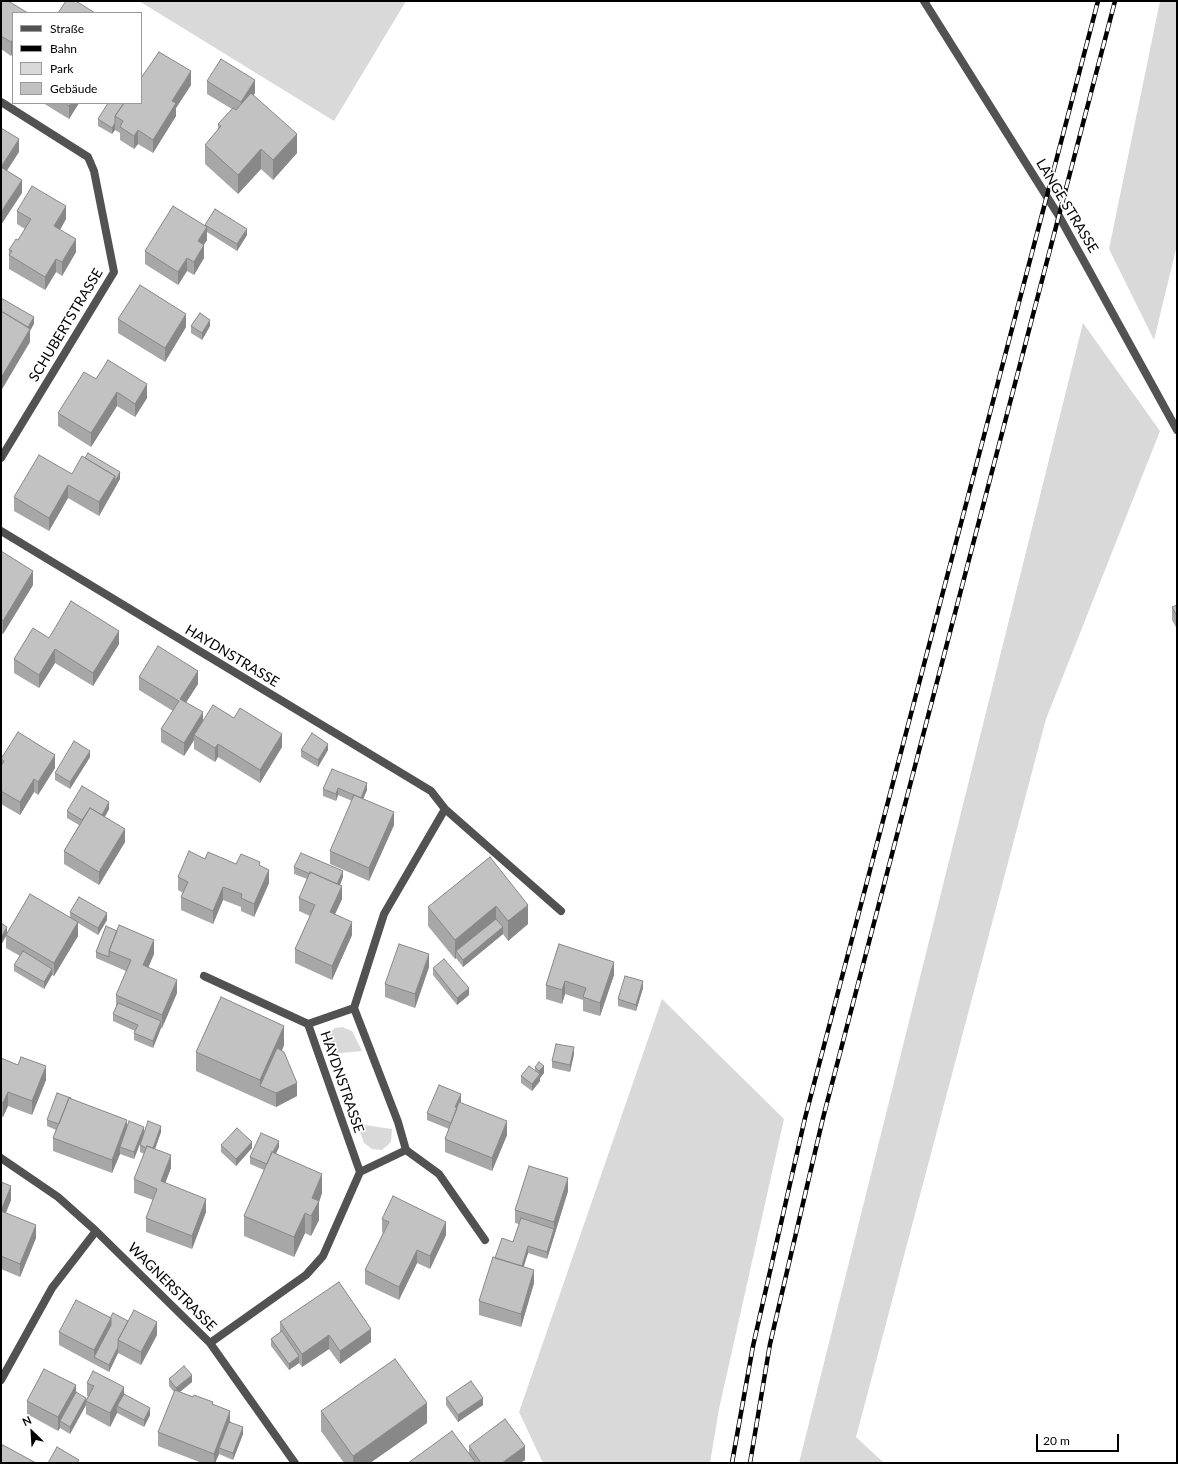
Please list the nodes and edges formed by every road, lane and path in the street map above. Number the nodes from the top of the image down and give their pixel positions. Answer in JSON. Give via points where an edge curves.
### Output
{"nodes":[{"id":1,"x":924,"y":1,"type":"edge"},
{"id":2,"x":1,"y":102,"type":"edge"},
{"id":3,"x":1177,"y":430,"type":"edge"},
{"id":4,"x":1,"y":458,"type":"edge"},
{"id":5,"x":1,"y":531,"type":"edge"},
{"id":6,"x":445,"y":809,"type":"junction"},
{"id":7,"x":561,"y":911,"type":"dead end"},
{"id":8,"x":204,"y":976,"type":"dead end"},
{"id":9,"x":354,"y":1008,"type":"junction"},
{"id":10,"x":308,"y":1024,"type":"junction"},
{"id":11,"x":406,"y":1150,"type":"junction"},
{"id":12,"x":1,"y":1158,"type":"edge"},
{"id":13,"x":360,"y":1172,"type":"junction"},
{"id":14,"x":96,"y":1231,"type":"junction"},
{"id":15,"x":485,"y":1240,"type":"dead end"},
{"id":16,"x":210,"y":1343,"type":"junction"},
{"id":17,"x":1,"y":1380,"type":"edge"},
{"id":18,"x":295,"y":1463,"type":"edge"}],
"edges":[{"from":1,"to":3,"type":"street","name":"LANGE STRASSE","via":[[1060,216]]},
{"from":2,"to":4,"type":"street","name":"SCHUBERTSTRASSE","via":[[88,157],[94,171],[114,272]]},
{"from":5,"to":6,"type":"street","name":"HAYDNSTRASSE","via":[[431,791]]},
{"from":6,"to":7,"type":"street","name":"HAYDNSTRASSE"},
{"from":6,"to":9,"type":"street","via":[[384,914]]},
{"from":8,"to":10,"type":"street"},
{"from":9,"to":10,"type":"street","name":"HAYDNSTRASSE"},
{"from":9,"to":11,"type":"street","via":[[398,1122]]},
{"from":10,"to":13,"type":"street","name":"HAYDNSTRASSE"},
{"from":11,"to":13,"type":"street"},
{"from":11,"to":15,"type":"street","via":[[439,1174]]},
{"from":12,"to":14,"type":"street","name":"WAGNERSTRASSE","via":[[58,1198]]},
{"from":13,"to":16,"type":"street","via":[[323,1256],[306,1275]]},
{"from":14,"to":16,"type":"street","name":"WAGNERSTRASSE"},
{"from":14,"to":17,"type":"street","via":[[52,1288]]},
{"from":16,"to":18,"type":"street","name":"WAGNERSTRASSE"}]}
